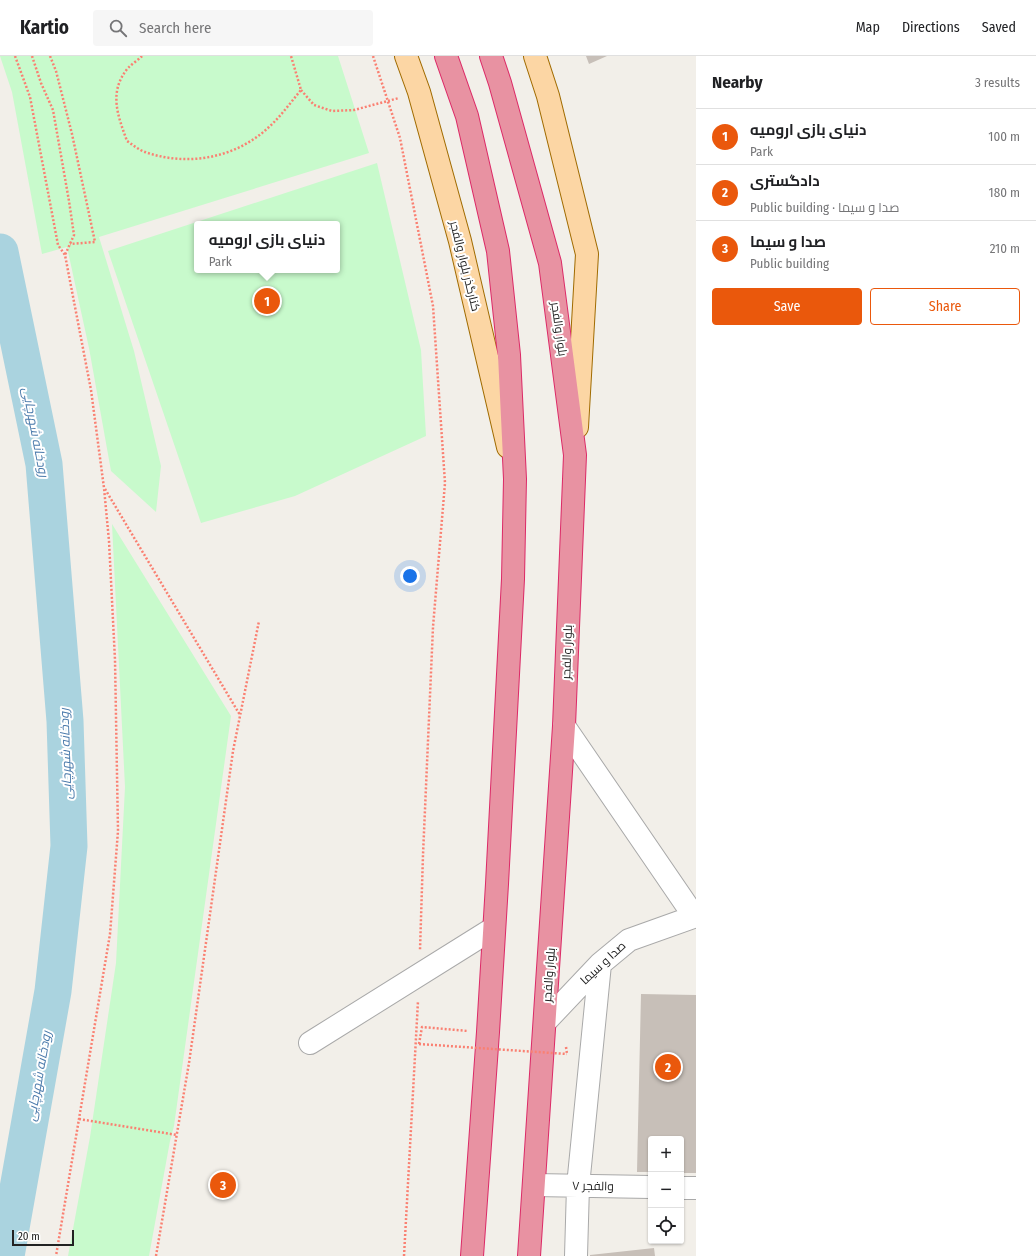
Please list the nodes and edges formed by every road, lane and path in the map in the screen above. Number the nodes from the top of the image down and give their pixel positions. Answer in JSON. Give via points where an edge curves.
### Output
{"nodes":[{"id":1,"x":15,"y":56,"type":"edge"},
{"id":2,"x":32,"y":56,"type":"edge"},
{"id":3,"x":50,"y":56,"type":"edge"},
{"id":4,"x":142,"y":56,"type":"edge"},
{"id":5,"x":291,"y":56,"type":"edge"},
{"id":6,"x":373,"y":56,"type":"edge"},
{"id":7,"x":406,"y":56,"type":"edge"},
{"id":8,"x":446,"y":56,"type":"edge"},
{"id":9,"x":491,"y":56,"type":"edge"},
{"id":10,"x":535,"y":56,"type":"edge"},
{"id":11,"x":301,"y":90,"type":"junction"},
{"id":12,"x":419,"y":92,"type":"junction"},
{"id":13,"x":388,"y":100,"type":"junction"},
{"id":14,"x":70,"y":244,"type":"junction"},
{"id":15,"x":65,"y":255,"type":"junction"},
{"id":16,"x":575,"y":455,"type":"junction"},
{"id":17,"x":515,"y":479,"type":"junction"},
{"id":18,"x":104,"y":488,"type":"junction"},
{"id":19,"x":258,"y":621,"type":"dead end"},
{"id":20,"x":240,"y":716,"type":"junction"},
{"id":21,"x":564,"y":726,"type":"junction"},
{"id":22,"x":695,"y":916,"type":"edge"},
{"id":23,"x":494,"y":928,"type":"junction"},
{"id":24,"x":600,"y":964,"type":"junction"},
{"id":25,"x":419,"y":975,"type":"junction"},
{"id":26,"x":546,"y":1021,"type":"junction"},
{"id":27,"x":488,"y":1032,"type":"junction"},
{"id":28,"x":310,"y":1043,"type":"dead end"},
{"id":29,"x":567,"y":1054,"type":"dead end"},
{"id":30,"x":79,"y":1119,"type":"junction"},
{"id":31,"x":177,"y":1135,"type":"junction"},
{"id":32,"x":534,"y":1185,"type":"junction"},
{"id":33,"x":578,"y":1186,"type":"junction"},
{"id":34,"x":648,"y":1187,"type":"edge"},
{"id":35,"x":684,"y":1188,"type":"edge"},
{"id":36,"x":696,"y":1188,"type":"edge"},
{"id":37,"x":471,"y":1253,"type":"edge"},
{"id":38,"x":56,"y":1256,"type":"edge"},
{"id":39,"x":156,"y":1256,"type":"edge"},
{"id":40,"x":404,"y":1256,"type":"edge"},
{"id":41,"x":529,"y":1256,"type":"edge"},
{"id":42,"x":576,"y":1256,"type":"edge"}],
"edges":[{"from":1,"to":15,"type":"path","via":[[30,97],[58,245]]},
{"from":2,"to":14,"type":"path","via":[[53,110],[74,235]]},
{"from":3,"to":14,"type":"path","via":[[72,134],[95,242]]},
{"from":4,"to":11,"type":"path","via":[[128,68],[120,83],[116,100],[118,114],[127,141],[144,152],[169,159],[197,159],[226,154],[248,144],[269,127]]},
{"from":5,"to":11,"type":"path"},
{"from":6,"to":13,"type":"path"},
{"from":7,"to":12,"type":"main road","name":"کنارگذر بلوار والفجر"},
{"from":8,"to":17,"type":"highway","via":[[467,116],[498,251],[509,355]]},
{"from":9,"to":16,"type":"highway","name":"بلوار والفجر","via":[[550,263]]},
{"from":10,"to":16,"type":"main road","via":[[548,96],[587,254]]},
{"from":11,"to":13,"type":"path","via":[[314,105],[332,112],[354,110]]},
{"from":12,"to":13,"type":"path"},
{"from":12,"to":17,"type":"main road","name":"کنارگذر بلوار والفجر","via":[[460,241]]},
{"from":13,"to":25,"type":"path","via":[[400,138],[433,306],[445,483],[433,627]]},
{"from":14,"to":15,"type":"path"},
{"from":15,"to":18,"type":"path","via":[[91,390]]},
{"from":16,"to":21,"type":"highway","name":"بلوار والفجر"},
{"from":17,"to":23,"type":"highway","via":[[513,579]]},
{"from":18,"to":20,"type":"path"},
{"from":18,"to":30,"type":"path","via":[[115,660],[118,831],[110,934]]},
{"from":19,"to":20,"type":"path"},
{"from":20,"to":31,"type":"path"},
{"from":21,"to":22,"type":"street"},
{"from":21,"to":26,"type":"highway","name":"بلوار والفجر"},
{"from":22,"to":24,"type":"street","name":"صدا و سیما","via":[[629,940]]},
{"from":23,"to":25,"type":"street"},
{"from":23,"to":27,"type":"highway"},
{"from":24,"to":26,"type":"street","name":"صدا و سیما"},
{"from":24,"to":33,"type":"street"},
{"from":25,"to":28,"type":"street"},
{"from":25,"to":40,"type":"path"},
{"from":26,"to":32,"type":"highway","name":"بلوار والفجر"},
{"from":27,"to":29,"type":"path","bridge":true,"via":[[422,1027],[419,1044]]},
{"from":27,"to":37,"type":"highway"},
{"from":30,"to":31,"type":"path"},
{"from":30,"to":38,"type":"path"},
{"from":31,"to":39,"type":"path"},
{"from":32,"to":33,"type":"street","name":"والفجر ۷"},
{"from":32,"to":41,"type":"highway","name":"بلوار والفجر"},
{"from":33,"to":34,"type":"street","name":"والفجر ۷"},
{"from":33,"to":42,"type":"street"},
{"from":35,"to":36,"type":"street"}]}
